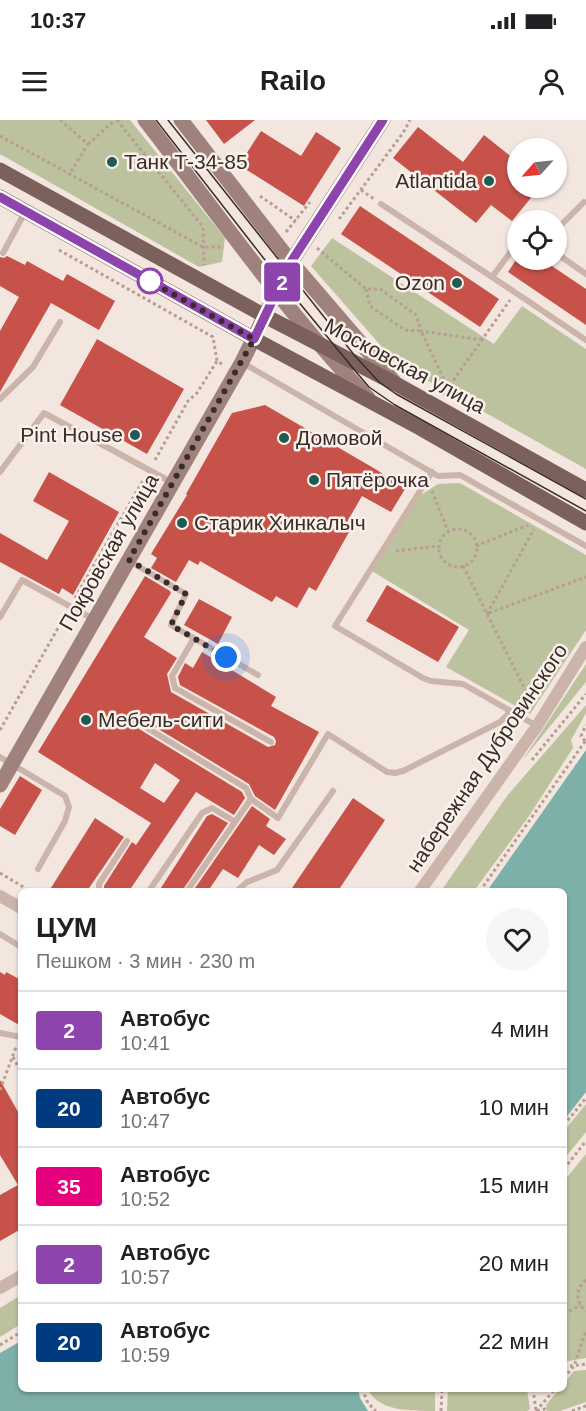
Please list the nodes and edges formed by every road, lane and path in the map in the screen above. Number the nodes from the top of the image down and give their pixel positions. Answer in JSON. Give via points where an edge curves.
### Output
{"nodes":[{"id":1,"x":60,"y":120,"type":"edge"},
{"id":2,"x":116,"y":120,"type":"edge"},
{"id":3,"x":145,"y":120,"type":"edge"},
{"id":4,"x":181,"y":120,"type":"edge"},
{"id":5,"x":383,"y":120,"type":"edge"},
{"id":6,"x":410,"y":120,"type":"edge"},
{"id":7,"x":0,"y":136,"type":"edge"},
{"id":8,"x":88,"y":144,"type":"junction"},
{"id":9,"x":0,"y":171,"type":"edge"},
{"id":10,"x":69,"y":175,"type":"junction"},
{"id":11,"x":361,"y":190,"type":"junction"},
{"id":12,"x":0,"y":197,"type":"edge"},
{"id":13,"x":584,"y":202,"type":"dead end"},
{"id":14,"x":381,"y":204,"type":"joint"},
{"id":15,"x":26,"y":212,"type":"junction"},
{"id":16,"x":567,"y":219,"type":"edge"},
{"id":17,"x":336,"y":223,"type":"dead end"},
{"id":18,"x":203,"y":247,"type":"junction"},
{"id":19,"x":56,"y":248,"type":"dead end"},
{"id":20,"x":235,"y":248,"type":"dead end"},
{"id":21,"x":3,"y":253,"type":"dead end"},
{"id":22,"x":507,"y":257,"type":"edge"},
{"id":23,"x":567,"y":261,"type":"edge"},
{"id":24,"x":296,"y":266,"type":"junction"},
{"id":25,"x":205,"y":269,"type":"dead end"},
{"id":26,"x":586,"y":274,"type":"edge"},
{"id":27,"x":492,"y":277,"type":"junction"},
{"id":28,"x":366,"y":289,"type":"junction"},
{"id":29,"x":278,"y":291,"type":"junction"},
{"id":30,"x":515,"y":293,"type":"junction"},
{"id":31,"x":265,"y":316,"type":"junction"},
{"id":32,"x":60,"y":322,"type":"dead end"},
{"id":33,"x":421,"y":331,"type":"junction"},
{"id":34,"x":254,"y":339,"type":"junction"},
{"id":35,"x":482,"y":340,"type":"junction"},
{"id":36,"x":586,"y":340,"type":"edge"},
{"id":37,"x":322,"y":346,"type":"junction"},
{"id":38,"x":217,"y":361,"type":"junction"},
{"id":39,"x":242,"y":362,"type":"junction"},
{"id":40,"x":222,"y":364,"type":"dead end"},
{"id":41,"x":396,"y":384,"type":"junction"},
{"id":42,"x":447,"y":388,"type":"junction"},
{"id":43,"x":0,"y":399,"type":"edge"},
{"id":44,"x":440,"y":399,"type":"dead end"},
{"id":45,"x":374,"y":404,"type":"junction"},
{"id":46,"x":149,"y":470,"type":"junction"},
{"id":47,"x":0,"y":472,"type":"edge"},
{"id":48,"x":432,"y":472,"type":"junction"},
{"id":49,"x":427,"y":479,"type":"junction"},
{"id":50,"x":173,"y":483,"type":"junction"},
{"id":51,"x":586,"y":490,"type":"edge"},
{"id":52,"x":539,"y":520,"type":"junction"},
{"id":53,"x":586,"y":523,"type":"edge"},
{"id":54,"x":448,"y":531,"type":"junction"},
{"id":55,"x":439,"y":546,"type":"junction"},
{"id":56,"x":476,"y":546,"type":"junction"},
{"id":57,"x":586,"y":546,"type":"edge"},
{"id":58,"x":381,"y":552,"type":"junction"},
{"id":59,"x":129,"y":560,"type":"junction"},
{"id":60,"x":463,"y":566,"type":"junction"},
{"id":61,"x":586,"y":577,"type":"edge"},
{"id":62,"x":70,"y":606,"type":"junction"},
{"id":63,"x":487,"y":614,"type":"junction"},
{"id":64,"x":0,"y":617,"type":"edge"},
{"id":65,"x":95,"y":620,"type":"junction"},
{"id":66,"x":194,"y":639,"type":"junction"},
{"id":67,"x":586,"y":647,"type":"edge"},
{"id":68,"x":258,"y":675,"type":"dead end"},
{"id":69,"x":586,"y":694,"type":"edge"},
{"id":70,"x":510,"y":712,"type":"junction"},
{"id":71,"x":522,"y":718,"type":"junction"},
{"id":72,"x":134,"y":720,"type":"dead end"},
{"id":73,"x":586,"y":725,"type":"edge"},
{"id":74,"x":537,"y":726,"type":"junction"},
{"id":75,"x":0,"y":730,"type":"edge"},
{"id":76,"x":586,"y":740,"type":"edge"},
{"id":77,"x":271,"y":742,"type":"dead end"},
{"id":78,"x":6,"y":760,"type":"edge"},
{"id":79,"x":526,"y":767,"type":"dead end"},
{"id":80,"x":0,"y":785,"type":"edge"},
{"id":81,"x":333,"y":791,"type":"dead end"},
{"id":82,"x":251,"y":799,"type":"junction"},
{"id":83,"x":234,"y":821,"type":"junction"},
{"id":84,"x":127,"y":841,"type":"dead end"},
{"id":85,"x":38,"y":869,"type":"dead end"},
{"id":86,"x":0,"y":873,"type":"edge"},
{"id":87,"x":25,"y":888,"type":"edge"},
{"id":88,"x":99,"y":888,"type":"edge"},
{"id":89,"x":151,"y":888,"type":"edge"},
{"id":90,"x":189,"y":888,"type":"edge"},
{"id":91,"x":240,"y":888,"type":"edge"},
{"id":92,"x":422,"y":888,"type":"edge"},
{"id":93,"x":482,"y":888,"type":"edge"},
{"id":94,"x":0,"y":896,"type":"edge"},
{"id":95,"x":18,"y":906,"type":"edge"},
{"id":96,"x":0,"y":934,"type":"edge"},
{"id":97,"x":18,"y":945,"type":"edge"},
{"id":98,"x":0,"y":1032,"type":"edge"},
{"id":99,"x":18,"y":1036,"type":"edge"},
{"id":100,"x":18,"y":1042,"type":"edge"},
{"id":101,"x":13,"y":1056,"type":"junction"},
{"id":102,"x":18,"y":1066,"type":"edge"},
{"id":103,"x":0,"y":1090,"type":"edge"},
{"id":104,"x":586,"y":1098,"type":"edge"},
{"id":105,"x":567,"y":1121,"type":"edge"},
{"id":106,"x":586,"y":1142,"type":"edge"},
{"id":107,"x":567,"y":1165,"type":"edge"},
{"id":108,"x":18,"y":1278,"type":"edge"},
{"id":109,"x":586,"y":1280,"type":"edge"},
{"id":110,"x":0,"y":1288,"type":"edge"},
{"id":111,"x":581,"y":1305,"type":"junction"},
{"id":112,"x":586,"y":1311,"type":"edge"},
{"id":113,"x":567,"y":1312,"type":"edge"},
{"id":114,"x":586,"y":1331,"type":"edge"},
{"id":115,"x":18,"y":1334,"type":"edge"},
{"id":116,"x":0,"y":1345,"type":"edge"},
{"id":117,"x":586,"y":1364,"type":"edge"},
{"id":118,"x":574,"y":1366,"type":"junction"},
{"id":119,"x":567,"y":1367,"type":"edge"},
{"id":120,"x":567,"y":1374,"type":"edge"},
{"id":121,"x":363,"y":1392,"type":"edge"},
{"id":122,"x":442,"y":1392,"type":"edge"},
{"id":123,"x":534,"y":1392,"type":"edge"},
{"id":124,"x":553,"y":1392,"type":"edge"},
{"id":125,"x":586,"y":1406,"type":"edge"},
{"id":126,"x":376,"y":1411,"type":"edge"},
{"id":127,"x":441,"y":1411,"type":"edge"},
{"id":128,"x":537,"y":1411,"type":"edge"},
{"id":129,"x":545,"y":1411,"type":"edge"},
{"id":130,"x":572,"y":1411,"type":"edge"}],
"edges":[{"from":1,"to":8,"type":"path"},
{"from":2,"to":8,"type":"path"},
{"from":2,"to":18,"type":"path","via":[[203,226]]},
{"from":3,"to":29,"type":"street"},
{"from":4,"to":24,"type":"street"},
{"from":5,"to":24,"type":"street","name":"Покровская улица"},
{"from":6,"to":11,"type":"path"},
{"from":7,"to":10,"type":"path"},
{"from":8,"to":10,"type":"path"},
{"from":9,"to":31,"type":"main road","name":"Московская улица"},
{"from":10,"to":18,"type":"path"},
{"from":11,"to":14,"type":"path"},
{"from":11,"to":17,"type":"path"},
{"from":12,"to":15,"type":"main road"},
{"from":13,"to":16,"type":"lane"},
{"from":14,"to":27,"type":"lane"},
{"from":15,"to":21,"type":"lane"},
{"from":15,"to":34,"type":"main road"},
{"from":18,"to":20,"type":"path"},
{"from":18,"to":25,"type":"path"},
{"from":19,"to":38,"type":"path","via":[[213,337]]},
{"from":22,"to":27,"type":"lane"},
{"from":23,"to":26,"type":"lane"},
{"from":24,"to":28,"type":"path","via":[[317,248]]},
{"from":24,"to":29,"type":"street","name":"Покровская улица"},
{"from":24,"to":41,"type":"street"},
{"from":27,"to":30,"type":"lane"},
{"from":28,"to":33,"type":"path","via":[[380,289],[416,315]]},
{"from":28,"to":33,"type":"path","via":[[370,306],[405,330]]},
{"from":29,"to":31,"type":"street","name":"Покровская улица"},
{"from":29,"to":37,"type":"street"},
{"from":30,"to":35,"type":"path"},
{"from":30,"to":36,"type":"lane"},
{"from":31,"to":34,"type":"street","name":"Покровская улица"},
{"from":31,"to":37,"type":"main road","name":"Московская улица"},
{"from":32,"to":43,"type":"lane","via":[[33,367]]},
{"from":33,"to":35,"type":"path"},
{"from":33,"to":42,"type":"path"},
{"from":34,"to":39,"type":"street","name":"Покровская улица"},
{"from":34,"to":45,"type":"main road"},
{"from":35,"to":42,"type":"path"},
{"from":37,"to":41,"type":"main road","name":"Московская улица"},
{"from":37,"to":45,"type":"street"},
{"from":38,"to":40,"type":"path"},
{"from":38,"to":46,"type":"path"},
{"from":39,"to":48,"type":"lane"},
{"from":39,"to":50,"type":"street","name":"Покровская улица"},
{"from":41,"to":51,"type":"main road","name":"Московская улица"},
{"from":42,"to":44,"type":"path"},
{"from":45,"to":53,"type":"main road"},
{"from":46,"to":47,"type":"lane","via":[[44,413]]},
{"from":46,"to":50,"type":"lane"},
{"from":46,"to":62,"type":"path"},
{"from":48,"to":49,"type":"lane"},
{"from":48,"to":52,"type":"lane","via":[[438,476],[460,475]]},
{"from":49,"to":54,"type":"path"},
{"from":49,"to":58,"type":"lane"},
{"from":50,"to":59,"type":"street","name":"Покровская улица"},
{"from":52,"to":56,"type":"path"},
{"from":52,"to":57,"type":"lane"},
{"from":52,"to":63,"type":"path"},
{"from":54,"to":55,"type":"path"},
{"from":54,"to":56,"type":"path","via":[[459,529],[471,534]]},
{"from":55,"to":58,"type":"path"},
{"from":55,"to":60,"type":"path","via":[[445,562]]},
{"from":56,"to":60,"type":"path","via":[[473,558]]},
{"from":58,"to":70,"type":"lane","via":[[335,626],[423,678],[463,684]]},
{"from":59,"to":65,"type":"street","name":"Покровская улица"},
{"from":59,"to":66,"type":"lane","via":[[186,594],[171,625]]},
{"from":60,"to":63,"type":"path"},
{"from":61,"to":63,"type":"path"},
{"from":62,"to":64,"type":"lane","via":[[22,580]]},
{"from":62,"to":65,"type":"lane"},
{"from":62,"to":75,"type":"path"},
{"from":63,"to":71,"type":"path","via":[[528,695]]},
{"from":65,"to":78,"type":"street","name":"Покровская улица"},
{"from":66,"to":68,"type":"lane"},
{"from":66,"to":77,"type":"lane","via":[[172,676],[175,688]]},
{"from":67,"to":74,"type":"street","name":"набережная Дубровинского"},
{"from":69,"to":79,"type":"path"},
{"from":70,"to":71,"type":"lane"},
{"from":70,"to":82,"type":"lane","via":[[500,722],[395,773],[387,772],[328,734],[278,818]]},
{"from":71,"to":74,"type":"lane"},
{"from":72,"to":82,"type":"lane","via":[[246,788]]},
{"from":73,"to":76,"type":"path","via":[[580,736]]},
{"from":74,"to":92,"type":"street","name":"набережная Дубровинского"},
{"from":76,"to":93,"type":"path"},
{"from":78,"to":80,"type":"street","name":"Покровская улица"},
{"from":78,"to":85,"type":"lane","via":[[64,796],[69,807]]},
{"from":81,"to":91,"type":"lane","via":[[277,870]]},
{"from":82,"to":83,"type":"lane"},
{"from":83,"to":89,"type":"lane","via":[[212,808],[202,813]]},
{"from":83,"to":90,"type":"lane"},
{"from":84,"to":88,"type":"lane"},
{"from":86,"to":87,"type":"path"},
{"from":94,"to":95,"type":"street"},
{"from":96,"to":97,"type":"lane"},
{"from":98,"to":99,"type":"lane"},
{"from":100,"to":101,"type":"path"},
{"from":101,"to":102,"type":"path"},
{"from":101,"to":103,"type":"path"},
{"from":104,"to":105,"type":"path"},
{"from":106,"to":107,"type":"path"},
{"from":108,"to":110,"type":"street"},
{"from":109,"to":111,"type":"path","via":[[578,1291]]},
{"from":111,"to":112,"type":"path"},
{"from":111,"to":113,"type":"path"},
{"from":114,"to":118,"type":"path"},
{"from":115,"to":116,"type":"path"},
{"from":117,"to":118,"type":"path"},
{"from":118,"to":119,"type":"path"},
{"from":118,"to":120,"type":"path"},
{"from":121,"to":126,"type":"path"},
{"from":122,"to":127,"type":"path"},
{"from":123,"to":128,"type":"path"},
{"from":124,"to":128,"type":"path"},
{"from":125,"to":130,"type":"path"},
{"from":128,"to":129,"type":"path"}]}
